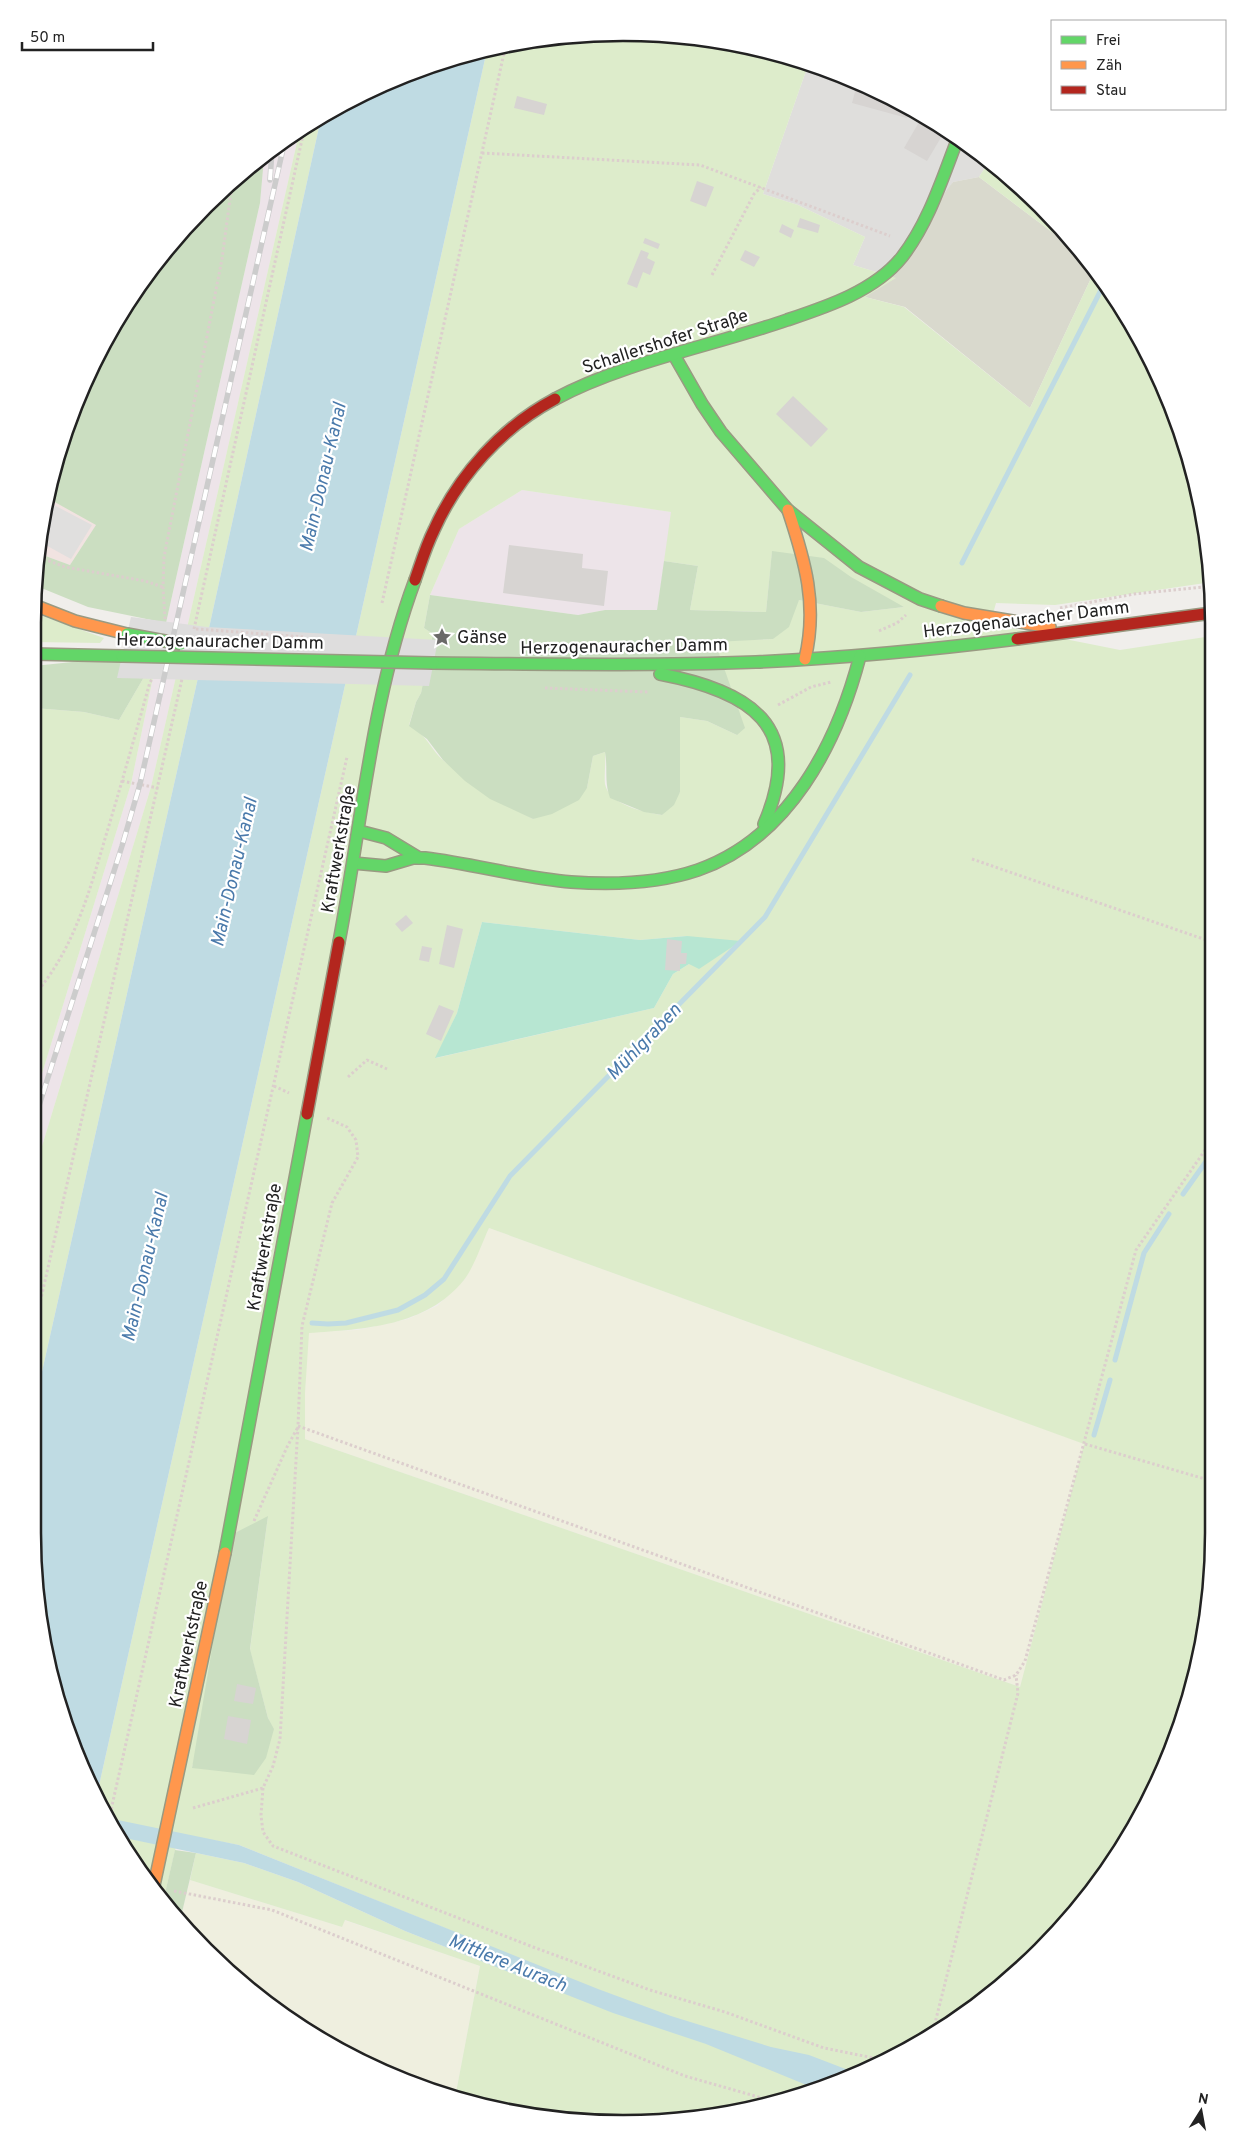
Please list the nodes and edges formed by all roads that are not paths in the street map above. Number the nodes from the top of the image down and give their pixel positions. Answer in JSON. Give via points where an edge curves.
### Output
{"nodes":[{"id":1,"x":955,"y":145,"type":"edge"},
{"id":2,"x":674,"y":355,"type":"junction"},
{"id":3,"x":788,"y":510,"type":"junction"},
{"id":4,"x":41,"y":608,"type":"edge"},
{"id":5,"x":404,"y":609,"type":"joint"},
{"id":6,"x":1205,"y":614,"type":"edge"},
{"id":7,"x":1078,"y":632,"type":"junction"},
{"id":8,"x":41,"y":654,"type":"edge"},
{"id":9,"x":860,"y":656,"type":"junction"},
{"id":10,"x":263,"y":659,"type":"junction"},
{"id":11,"x":805,"y":659,"type":"junction"},
{"id":12,"x":602,"y":665,"type":"junction"},
{"id":13,"x":359,"y":831,"type":"junction"},
{"id":14,"x":759,"y":833,"type":"junction"},
{"id":15,"x":419,"y":858,"type":"junction"},
{"id":16,"x":353,"y":863,"type":"junction"},
{"id":17,"x":155,"y":1879,"type":"edge"}],
"edges":[{"from":1,"to":2,"type":"main road","name":"Schallershofer Straße","via":[[912,244],[882,276],[846,297],[769,326]]},
{"from":2,"to":3,"type":"main road","via":[[721,432]]},
{"from":2,"to":5,"type":"main road","name":"Schallershofer Straße","via":[[572,390],[515,425],[490,448],[454,494],[434,528]]},
{"from":3,"to":7,"type":"main road","via":[[859,566],[920,599],[964,613]]},
{"from":3,"to":11,"type":"main road","via":[[801,548],[811,604],[811,637]]},
{"from":4,"to":10,"type":"main road","bridge":true,"via":[[75,622],[127,634]]},
{"from":5,"to":13,"type":"main road","name":"Kraftwerkstraße","via":[[383,686]]},
{"from":6,"to":7,"type":"main road","name":"Herzogenauracher Damm"},
{"from":7,"to":9,"type":"main road","name":"Herzogenauracher Damm"},
{"from":8,"to":10,"type":"main road","name":"Herzogenauracher Damm","bridge":true},
{"from":9,"to":11,"type":"main road","name":"Herzogenauracher Damm"},
{"from":9,"to":14,"type":"main road","via":[[843,713],[817,762],[788,806]]},
{"from":10,"to":12,"type":"main road","name":"Herzogenauracher Damm","bridge":true},
{"from":11,"to":12,"type":"main road","name":"Herzogenauracher Damm"},
{"from":12,"to":14,"type":"main road","via":[[694,681],[720,689],[760,716],[776,743],[780,776],[768,816]]},
{"from":13,"to":15,"type":"main road","via":[[386,838]]},
{"from":13,"to":16,"type":"main road","name":"Kraftwerkstraße"},
{"from":14,"to":15,"type":"main road","via":[[740,850],[714,864],[648,881],[570,882]]},
{"from":15,"to":16,"type":"main road","via":[[390,865]]},
{"from":16,"to":17,"type":"main road","name":"Kraftwerkstraße","via":[[221,1573]]}]}
